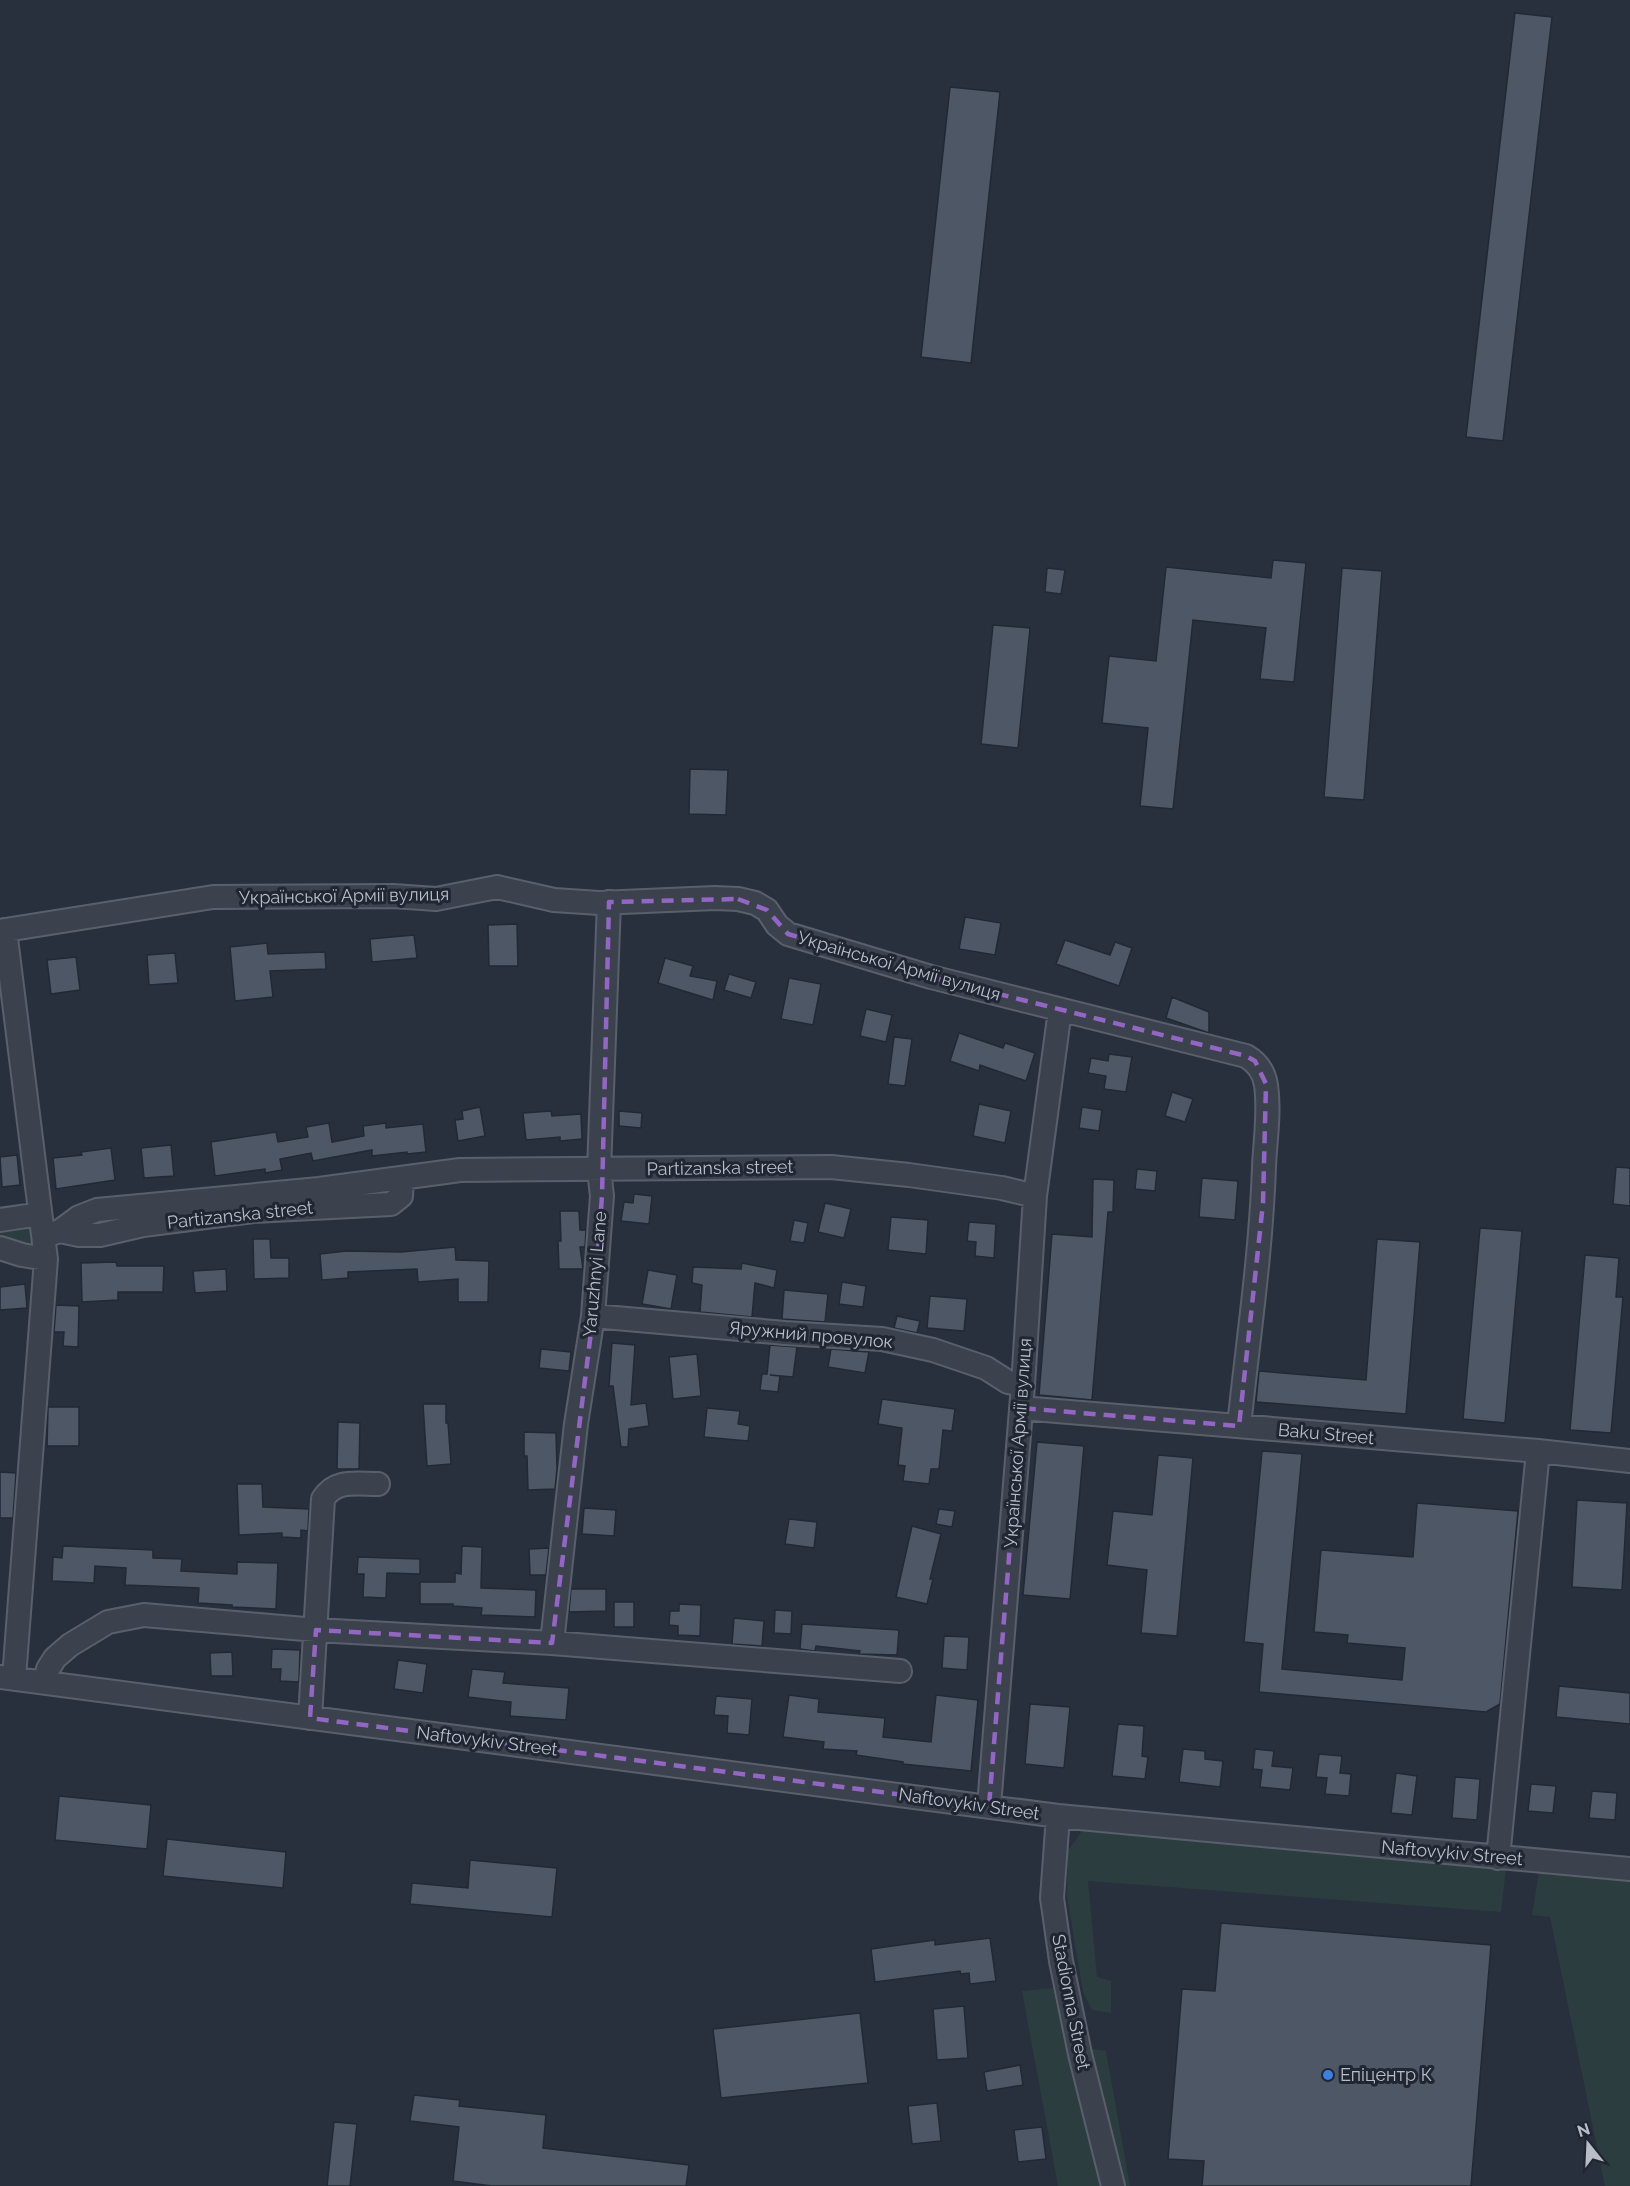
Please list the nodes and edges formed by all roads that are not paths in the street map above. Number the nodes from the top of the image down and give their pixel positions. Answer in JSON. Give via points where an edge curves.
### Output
{"nodes":[{"id":1,"x":609,"y":902,"type":"junction"},
{"id":2,"x":2,"y":930,"type":"edge"},
{"id":3,"x":1060,"y":1010,"type":"junction"},
{"id":4,"x":599,"y":1170,"type":"junction"},
{"id":5,"x":1035,"y":1196,"type":"junction"},
{"id":6,"x":40,"y":1214,"type":"junction"},
{"id":7,"x":0,"y":1220,"type":"edge"},
{"id":8,"x":52,"y":1234,"type":"junction"},
{"id":9,"x":0,"y":1248,"type":"edge"},
{"id":10,"x":46,"y":1259,"type":"junction"},
{"id":11,"x":592,"y":1316,"type":"junction"},
{"id":12,"x":1023,"y":1384,"type":"junction"},
{"id":13,"x":1021,"y":1408,"type":"junction"},
{"id":14,"x":1239,"y":1426,"type":"junction"},
{"id":15,"x":1538,"y":1451,"type":"junction"},
{"id":16,"x":1630,"y":1461,"type":"edge"},
{"id":17,"x":378,"y":1484,"type":"dead end"},
{"id":18,"x":316,"y":1630,"type":"junction"},
{"id":19,"x":552,"y":1643,"type":"junction"},
{"id":20,"x":900,"y":1671,"type":"dead end"},
{"id":21,"x":7,"y":1677,"type":"edge"},
{"id":22,"x":45,"y":1682,"type":"junction"},
{"id":23,"x":310,"y":1718,"type":"junction"},
{"id":24,"x":988,"y":1806,"type":"junction"},
{"id":25,"x":1058,"y":1816,"type":"junction"},
{"id":26,"x":1498,"y":1858,"type":"junction"},
{"id":27,"x":1630,"y":1869,"type":"edge"},
{"id":28,"x":1113,"y":2186,"type":"edge"}],
"edges":[{"from":1,"to":2,"type":"street","name":"Української Армії вулиця","via":[[554,900],[497,887],[436,899],[213,897]]},
{"from":1,"to":3,"type":"street","name":"Української Армії вулиця","via":[[716,898],[755,903],[767,910],[788,934]]},
{"from":1,"to":4,"type":"street","name":"Yaruzhnyi Lane"},
{"from":2,"to":6,"type":"street"},
{"from":3,"to":5,"type":"street","name":"Української Армії вулиця"},
{"from":3,"to":14,"type":"street","name":"Української Армії вулиця","via":[[1246,1056],[1256,1061],[1262,1071],[1266,1084],[1263,1203]]},
{"from":4,"to":5,"type":"street","name":"Partizanska street","via":[[831,1167],[1002,1188]]},
{"from":4,"to":8,"type":"street","name":"Partizanska street","via":[[460,1170],[402,1178],[401,1196],[391,1203],[253,1210],[100,1235]]},
{"from":4,"to":11,"type":"street","name":"Yaruzhnyi Lane","via":[[602,1196]]},
{"from":5,"to":12,"type":"street","name":"Української Армії вулиця"},
{"from":6,"to":7,"type":"street"},
{"from":6,"to":8,"type":"street"},
{"from":8,"to":10,"type":"street"},
{"from":9,"to":10,"type":"street"},
{"from":10,"to":21,"type":"street"},
{"from":11,"to":12,"type":"street","name":"Яружний провулок","via":[[882,1339],[933,1350],[986,1368],[1008,1382]]},
{"from":11,"to":19,"type":"street","name":"Yaruzhnyi Lane"},
{"from":12,"to":13,"type":"street","name":"Української Армії вулиця"},
{"from":13,"to":14,"type":"street","name":"Baku Street"},
{"from":13,"to":24,"type":"street","name":"Української Армії вулиця"},
{"from":14,"to":15,"type":"street","name":"Baku Street"},
{"from":15,"to":16,"type":"street","name":"Baku Street"},
{"from":15,"to":26,"type":"street"},
{"from":17,"to":18,"type":"street","via":[[339,1485],[329,1489],[323,1499]]},
{"from":18,"to":19,"type":"street"},
{"from":18,"to":22,"type":"street","via":[[144,1615],[127,1617],[108,1622],[70,1644],[55,1658]]},
{"from":18,"to":23,"type":"street"},
{"from":19,"to":20,"type":"street"},
{"from":21,"to":22,"type":"street","name":"Naftovykiv Street"},
{"from":22,"to":23,"type":"street","name":"Naftovykiv Street"},
{"from":23,"to":24,"type":"street","name":"Naftovykiv Street"},
{"from":24,"to":25,"type":"street","name":"Naftovykiv Street"},
{"from":25,"to":26,"type":"street","name":"Naftovykiv Street"},
{"from":25,"to":28,"type":"street","name":"Stadionna Street","via":[[1052,1898],[1061,1961]]},
{"from":26,"to":27,"type":"street","name":"Naftovykiv Street"}]}
